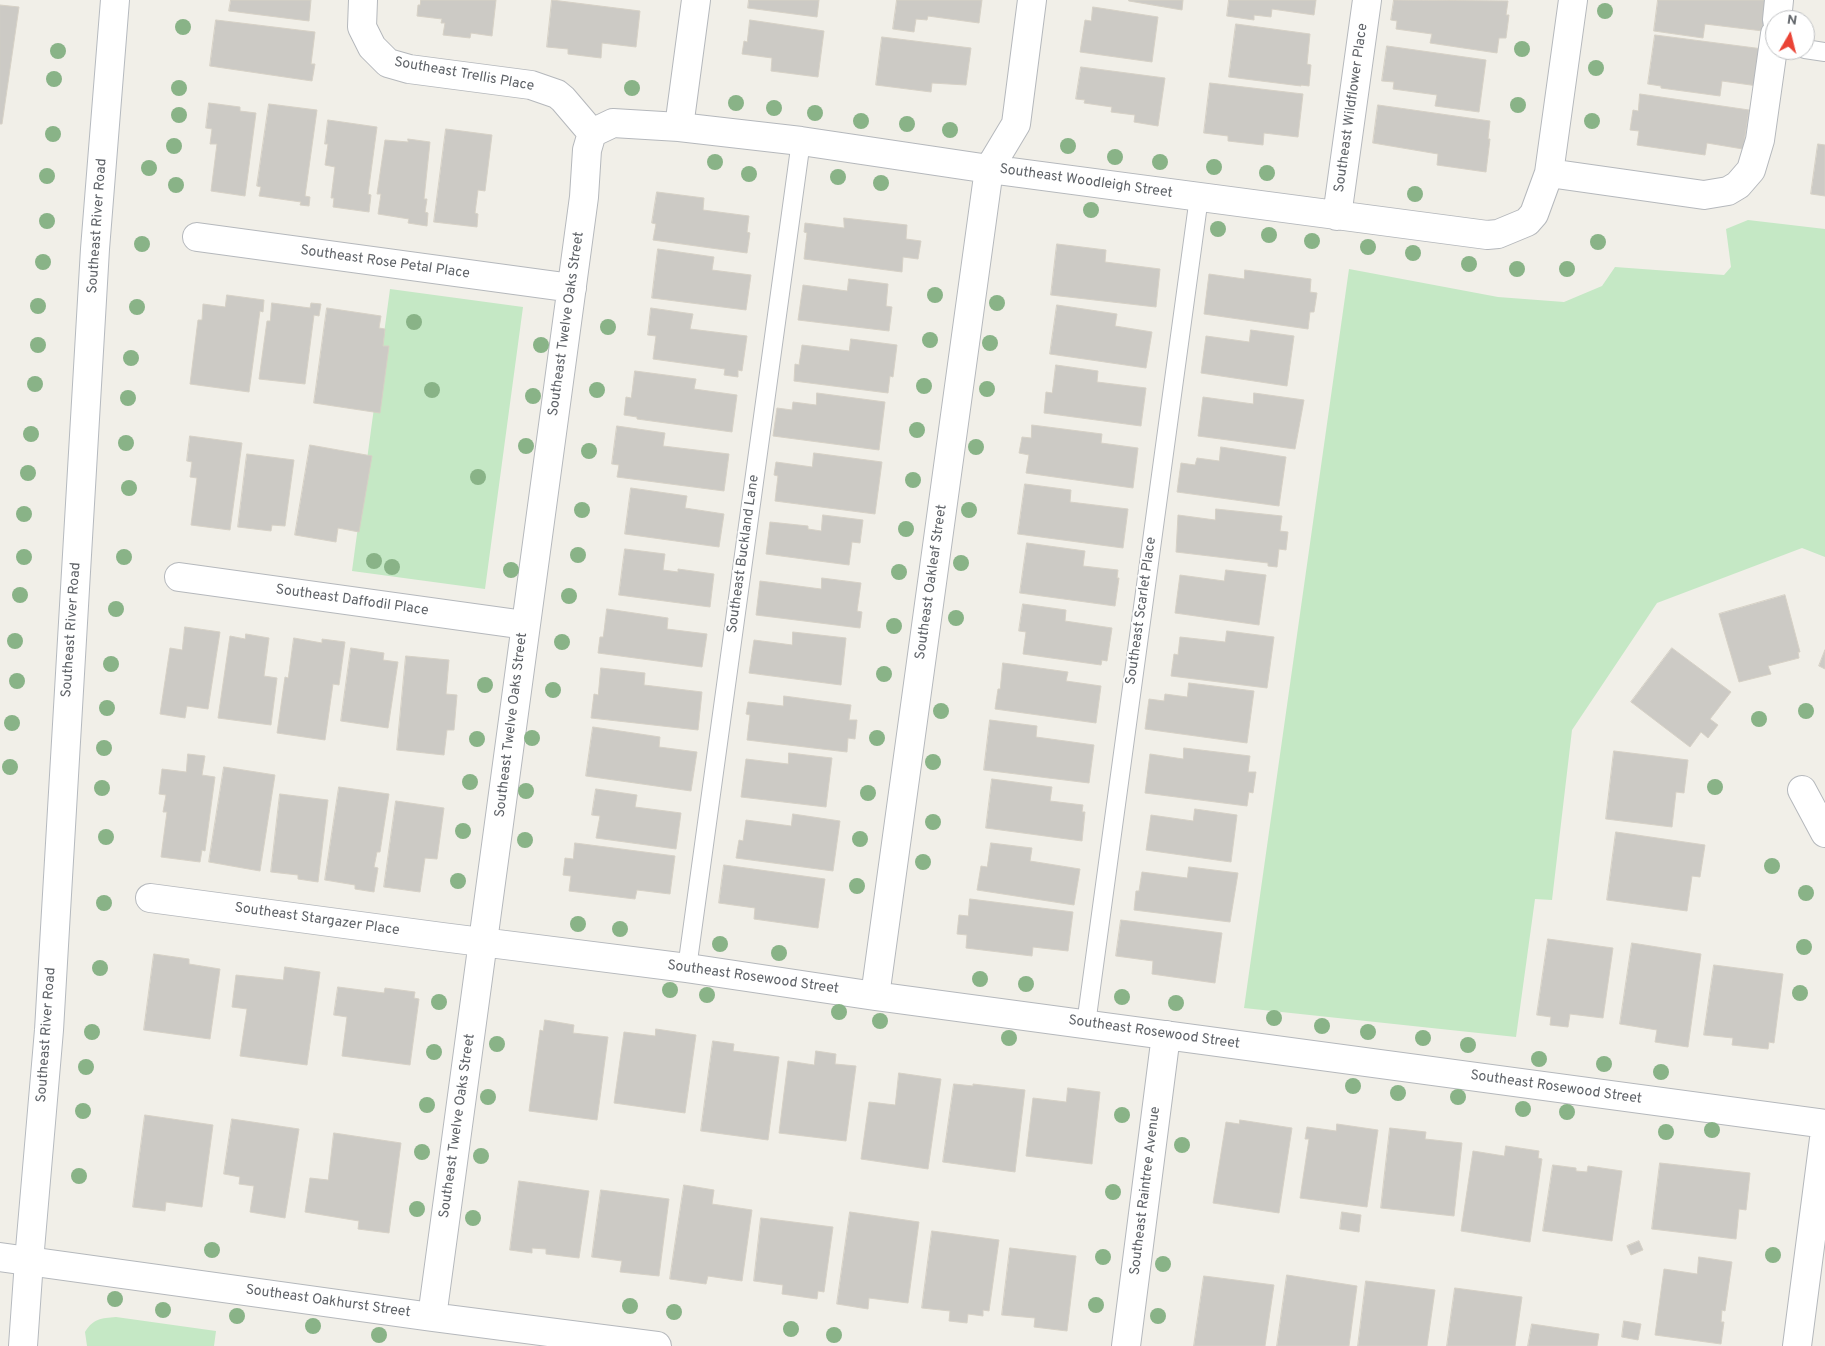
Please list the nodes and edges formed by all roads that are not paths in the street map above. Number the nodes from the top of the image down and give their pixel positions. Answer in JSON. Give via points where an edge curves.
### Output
{"nodes":[{"id":1,"x":115,"y":0,"type":"edge"},
{"id":2,"x":363,"y":0,"type":"edge"},
{"id":3,"x":696,"y":0,"type":"edge"},
{"id":4,"x":1032,"y":0,"type":"edge"},
{"id":5,"x":1367,"y":0,"type":"edge"},
{"id":6,"x":1573,"y":0,"type":"edge"},
{"id":7,"x":1771,"y":60,"type":"edge"},
{"id":8,"x":679,"y":126,"type":"junction"},
{"id":9,"x":592,"y":133,"type":"junction"},
{"id":10,"x":801,"y":141,"type":"junction"},
{"id":11,"x":989,"y":169,"type":"junction"},
{"id":12,"x":1549,"y":173,"type":"junction"},
{"id":13,"x":1199,"y":197,"type":"junction"},
{"id":14,"x":1338,"y":216,"type":"junction"},
{"id":15,"x":197,"y":237,"type":"dead end"},
{"id":16,"x":572,"y":288,"type":"junction"},
{"id":17,"x":179,"y":577,"type":"dead end"},
{"id":18,"x":525,"y":625,"type":"junction"},
{"id":19,"x":1802,"y":790,"type":"dead end"},
{"id":20,"x":1825,"y":833,"type":"edge"},
{"id":21,"x":150,"y":898,"type":"dead end"},
{"id":22,"x":484,"y":943,"type":"junction"},
{"id":23,"x":687,"y":968,"type":"junction"},
{"id":24,"x":874,"y":996,"type":"junction"},
{"id":25,"x":1086,"y":1024,"type":"junction"},
{"id":26,"x":1166,"y":1035,"type":"junction"},
{"id":27,"x":1825,"y":1124,"type":"edge"},
{"id":28,"x":1825,"y":1131,"type":"edge"},
{"id":29,"x":0,"y":1257,"type":"edge"},
{"id":30,"x":29,"y":1261,"type":"junction"},
{"id":31,"x":432,"y":1317,"type":"junction"},
{"id":32,"x":23,"y":1346,"type":"edge"},
{"id":33,"x":657,"y":1346,"type":"edge"},
{"id":34,"x":1126,"y":1346,"type":"edge"},
{"id":35,"x":1797,"y":1346,"type":"edge"}],
"edges":[{"from":1,"to":30,"type":"street","name":"Southeast River Road","via":[[95,249],[49,1030]]},
{"from":2,"to":9,"type":"street","name":"Southeast Trellis Place","via":[[362,27],[372,47],[388,63],[409,69],[531,85],[557,94]]},
{"from":3,"to":8,"type":"street"},
{"from":4,"to":11,"type":"street","via":[[1016,124]]},
{"from":5,"to":14,"type":"street","name":"Southeast Wildflower Place"},
{"from":6,"to":12,"type":"street","name":"Southeast Woodleigh Street"},
{"from":7,"to":12,"type":"street","via":[[1758,147],[1751,170],[1738,185],[1704,195]]},
{"from":8,"to":9,"type":"street","name":"Southeast Woodleigh Street","via":[[613,123]]},
{"from":8,"to":10,"type":"street","name":"Southeast Woodleigh Street"},
{"from":9,"to":16,"type":"street","name":"Southeast Twelve Oaks Street","via":[[587,150]]},
{"from":10,"to":11,"type":"street","name":"Southeast Woodleigh Street"},
{"from":10,"to":23,"type":"lane","name":"Southeast Buckland Lane"},
{"from":11,"to":13,"type":"street","name":"Southeast Woodleigh Street"},
{"from":11,"to":24,"type":"street","name":"Southeast Oakleaf Street"},
{"from":12,"to":14,"type":"street","name":"Southeast Woodleigh Street","via":[[1534,214],[1527,222],[1498,234]]},
{"from":13,"to":14,"type":"street","name":"Southeast Woodleigh Street"},
{"from":13,"to":25,"type":"lane","name":"Southeast Scarlet Place"},
{"from":15,"to":16,"type":"street","name":"Southeast Rose Petal Place"},
{"from":16,"to":18,"type":"street","name":"Southeast Twelve Oaks Street"},
{"from":17,"to":18,"type":"street","name":"Southeast Daffodil Place"},
{"from":18,"to":22,"type":"street","name":"Southeast Twelve Oaks Street"},
{"from":19,"to":20,"type":"street"},
{"from":21,"to":22,"type":"street","name":"Southeast Stargazer Place"},
{"from":22,"to":23,"type":"street","name":"Southeast Rosewood Street"},
{"from":22,"to":31,"type":"street","name":"Southeast Twelve Oaks Street"},
{"from":23,"to":24,"type":"street","name":"Southeast Rosewood Street"},
{"from":24,"to":25,"type":"street","name":"Southeast Rosewood Street"},
{"from":25,"to":26,"type":"street","name":"Southeast Rosewood Street"},
{"from":26,"to":27,"type":"street","name":"Southeast Rosewood Street"},
{"from":26,"to":34,"type":"street","name":"Southeast Raintree Avenue"},
{"from":28,"to":35,"type":"street"},
{"from":29,"to":30,"type":"street","name":"Southeast Oakhurst Street"},
{"from":30,"to":31,"type":"street","name":"Southeast Oakhurst Street"},
{"from":30,"to":32,"type":"street","name":"Southeast River Road"},
{"from":31,"to":33,"type":"street","name":"Southeast Oakhurst Street"}]}
